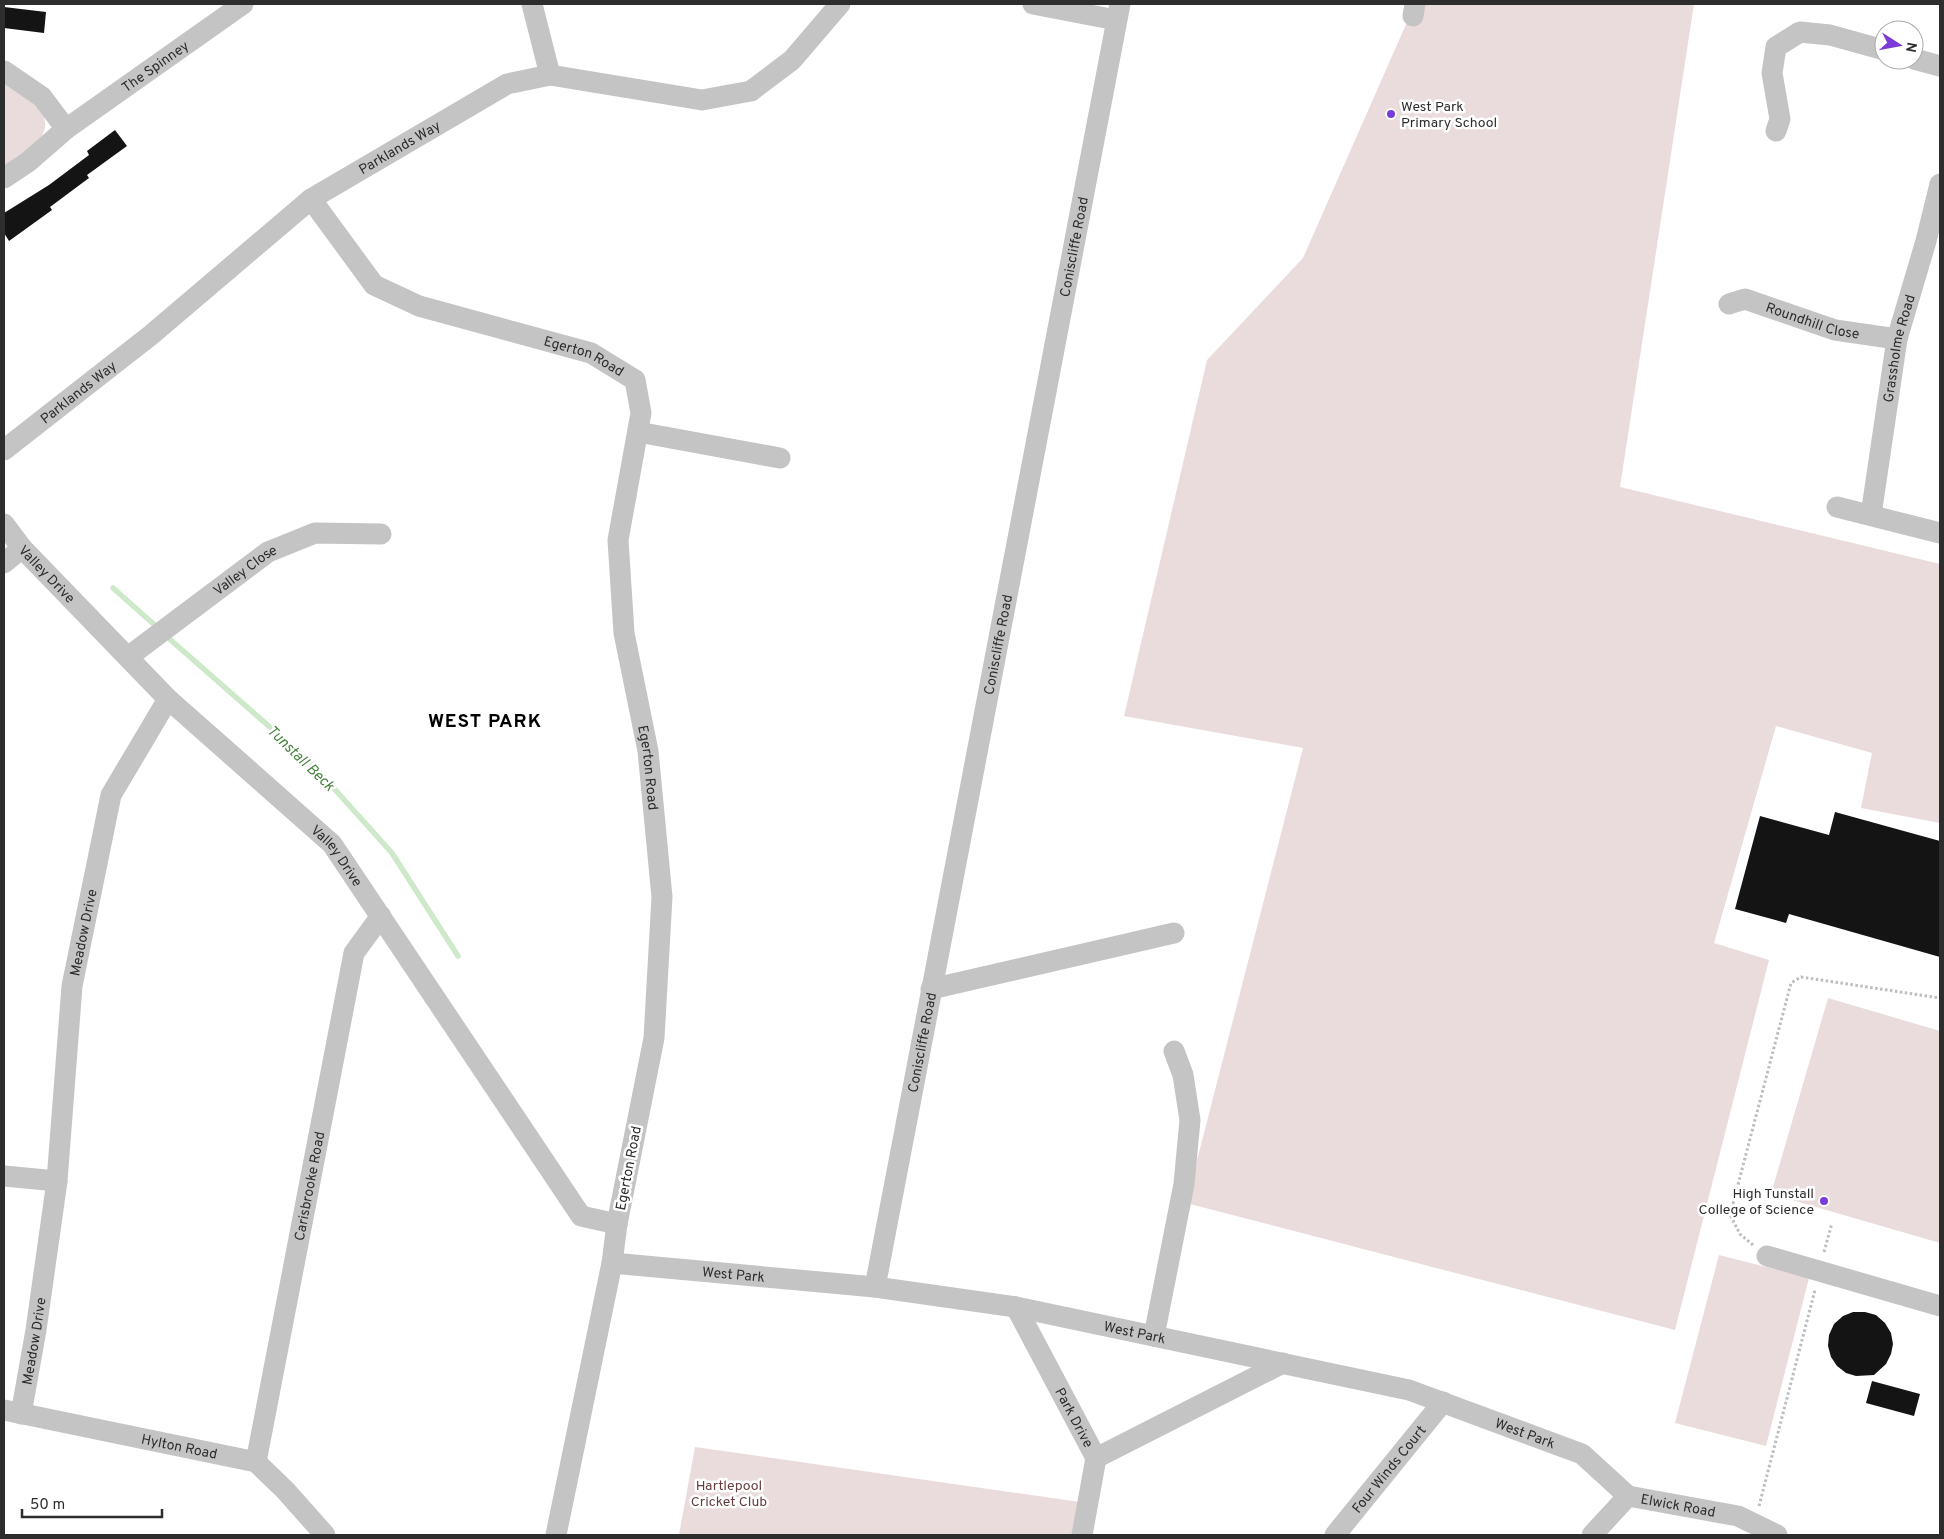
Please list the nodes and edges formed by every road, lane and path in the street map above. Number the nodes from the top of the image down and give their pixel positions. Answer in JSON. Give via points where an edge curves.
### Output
{"nodes":[{"id":1,"x":243,"y":4,"type":"edge"},
{"id":2,"x":532,"y":4,"type":"edge"},
{"id":3,"x":840,"y":4,"type":"edge"},
{"id":4,"x":1033,"y":4,"type":"edge"},
{"id":5,"x":1118,"y":12,"type":"edge"},
{"id":6,"x":1874,"y":47,"type":"edge"},
{"id":7,"x":1924,"y":62,"type":"edge"},
{"id":8,"x":1940,"y":66,"type":"edge"},
{"id":9,"x":4,"y":71,"type":"edge"},
{"id":10,"x":550,"y":75,"type":"junction"},
{"id":11,"x":66,"y":129,"type":"junction"},
{"id":12,"x":1776,"y":131,"type":"dead end"},
{"id":13,"x":4,"y":178,"type":"edge"},
{"id":14,"x":1940,"y":184,"type":"edge"},
{"id":15,"x":311,"y":198,"type":"junction"},
{"id":16,"x":1933,"y":244,"type":"edge"},
{"id":17,"x":1729,"y":304,"type":"dead end"},
{"id":18,"x":1897,"y":339,"type":"junction"},
{"id":19,"x":638,"y":432,"type":"junction"},
{"id":20,"x":4,"y":450,"type":"edge"},
{"id":21,"x":780,"y":458,"type":"dead end"},
{"id":22,"x":1837,"y":507,"type":"dead end"},
{"id":23,"x":1871,"y":515,"type":"junction"},
{"id":24,"x":4,"y":524,"type":"edge"},
{"id":25,"x":1940,"y":533,"type":"edge"},
{"id":26,"x":381,"y":534,"type":"dead end"},
{"id":27,"x":22,"y":548,"type":"junction"},
{"id":28,"x":4,"y":563,"type":"edge"},
{"id":29,"x":128,"y":657,"type":"junction"},
{"id":30,"x":168,"y":699,"type":"junction"},
{"id":31,"x":382,"y":916,"type":"junction"},
{"id":32,"x":1174,"y":933,"type":"dead end"},
{"id":33,"x":931,"y":989,"type":"junction"},
{"id":34,"x":1940,"y":998,"type":"edge"},
{"id":35,"x":1174,"y":1051,"type":"dead end"},
{"id":36,"x":4,"y":1176,"type":"edge"},
{"id":37,"x":56,"y":1181,"type":"junction"},
{"id":38,"x":1832,"y":1223,"type":"dead end"},
{"id":39,"x":617,"y":1224,"type":"junction"},
{"id":40,"x":1767,"y":1256,"type":"joint"},
{"id":41,"x":612,"y":1263,"type":"junction"},
{"id":42,"x":1820,"y":1272,"type":"junction"},
{"id":43,"x":875,"y":1287,"type":"junction"},
{"id":44,"x":1940,"y":1306,"type":"edge"},
{"id":45,"x":1016,"y":1307,"type":"junction"},
{"id":46,"x":1154,"y":1336,"type":"junction"},
{"id":47,"x":1283,"y":1363,"type":"junction"},
{"id":48,"x":1442,"y":1402,"type":"junction"},
{"id":49,"x":12,"y":1412,"type":"edge"},
{"id":50,"x":1096,"y":1458,"type":"junction"},
{"id":51,"x":256,"y":1462,"type":"junction"},
{"id":52,"x":1628,"y":1496,"type":"junction"},
{"id":53,"x":1758,"y":1510,"type":"dead end"},
{"id":54,"x":325,"y":1535,"type":"edge"},
{"id":55,"x":556,"y":1535,"type":"edge"},
{"id":56,"x":1082,"y":1535,"type":"edge"},
{"id":57,"x":1336,"y":1535,"type":"edge"},
{"id":58,"x":1592,"y":1535,"type":"edge"},
{"id":59,"x":1777,"y":1535,"type":"edge"}],
"edges":[{"from":1,"to":11,"type":"street","name":"The Spinney"},
{"from":2,"to":10,"type":"street"},
{"from":3,"to":10,"type":"street","name":"Parklands Way","via":[[792,60],[751,91],[702,100]]},
{"from":4,"to":5,"type":"street"},
{"from":5,"to":33,"type":"street","name":"Coniscliffe Road"},
{"from":6,"to":12,"type":"street","via":[[1830,35],[1800,32],[1776,47],[1772,73],[1780,119]]},
{"from":7,"to":8,"type":"street"},
{"from":9,"to":11,"type":"street","via":[[42,97]]},
{"from":10,"to":15,"type":"street","name":"Parklands Way","via":[[507,84]]},
{"from":11,"to":13,"type":"street","name":"The Spinney"},
{"from":14,"to":16,"type":"street","name":"Grassholme Road"},
{"from":15,"to":19,"type":"street","name":"Egerton Road","via":[[374,285],[419,306],[591,352],[636,380],[641,413]]},
{"from":15,"to":20,"type":"street","name":"Parklands Way","via":[[151,336]]},
{"from":16,"to":18,"type":"street","name":"Grassholme Road"},
{"from":17,"to":18,"type":"street","name":"Roundhill Close","via":[[1745,299],[1835,330]]},
{"from":18,"to":23,"type":"street","name":"Grassholme Road"},
{"from":19,"to":21,"type":"street"},
{"from":19,"to":39,"type":"street","name":"Egerton Road","via":[[618,540],[624,633],[648,751],[662,897],[654,1038]]},
{"from":22,"to":23,"type":"street"},
{"from":23,"to":25,"type":"street"},
{"from":24,"to":27,"type":"street","name":"Valley Drive"},
{"from":26,"to":29,"type":"street","name":"Valley Close","via":[[315,533],[268,552]]},
{"from":27,"to":28,"type":"street"},
{"from":27,"to":29,"type":"street","name":"Valley Drive"},
{"from":29,"to":30,"type":"street","name":"Valley Drive"},
{"from":30,"to":31,"type":"street","name":"Valley Drive","via":[[332,844]]},
{"from":30,"to":37,"type":"street","name":"Meadow Drive","via":[[111,795],[72,986]]},
{"from":31,"to":39,"type":"street","name":"Valley Drive","via":[[581,1216]]},
{"from":31,"to":51,"type":"street","name":"Carisbrooke Road","via":[[354,953]]},
{"from":32,"to":33,"type":"street"},
{"from":33,"to":43,"type":"street","name":"Coniscliffe Road"},
{"from":34,"to":40,"type":"path","via":[[1801,977],[1791,984],[1730,1215],[1740,1234]]},
{"from":35,"to":46,"type":"street","via":[[1183,1075],[1190,1120],[1184,1184]]},
{"from":36,"to":37,"type":"street"},
{"from":37,"to":49,"type":"street","name":"Meadow Drive","via":[[36,1330]]},
{"from":38,"to":42,"type":"path"},
{"from":39,"to":41,"type":"street","name":"Egerton Road"},
{"from":40,"to":42,"type":"street"},
{"from":41,"to":43,"type":"street","name":"West Park"},
{"from":41,"to":55,"type":"street","name":"Egerton Road"},
{"from":42,"to":44,"type":"street"},
{"from":42,"to":53,"type":"path"},
{"from":43,"to":45,"type":"street","name":"West Park"},
{"from":45,"to":46,"type":"street","name":"West Park"},
{"from":45,"to":50,"type":"street","name":"Park Drive"},
{"from":46,"to":47,"type":"street","name":"West Park"},
{"from":47,"to":48,"type":"street","name":"West Park","via":[[1409,1390]]},
{"from":47,"to":50,"type":"street"},
{"from":48,"to":52,"type":"street","name":"West Park","via":[[1582,1454]]},
{"from":48,"to":57,"type":"street","name":"Four Winds Court"},
{"from":49,"to":51,"type":"street","name":"Hylton Road"},
{"from":50,"to":56,"type":"street","name":"Park Drive"},
{"from":51,"to":54,"type":"street"},
{"from":52,"to":58,"type":"street","name":"Elwick Road"},
{"from":52,"to":59,"type":"street","name":"Elwick Road","via":[[1738,1516]]}]}
